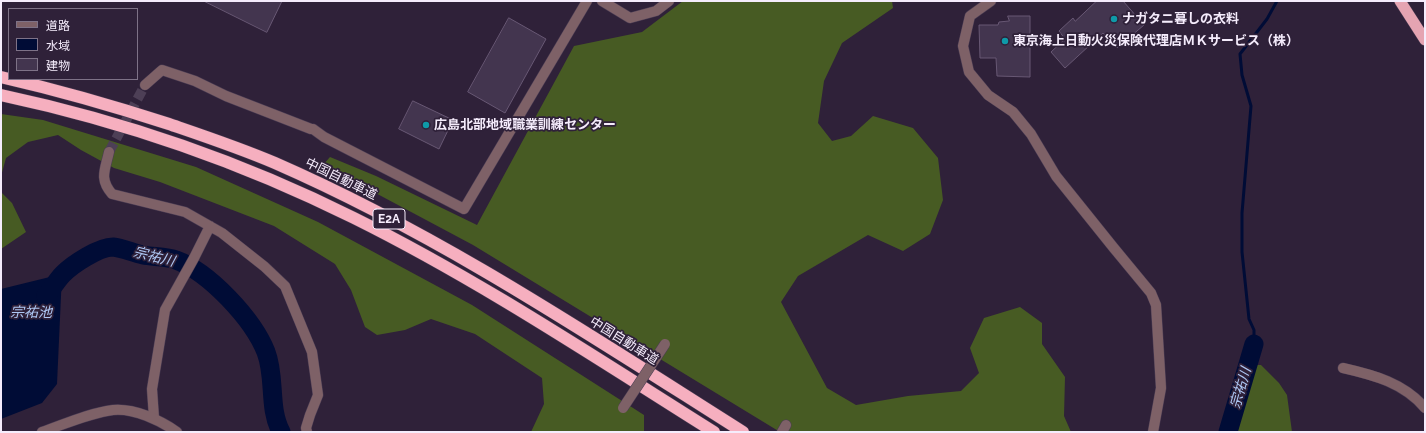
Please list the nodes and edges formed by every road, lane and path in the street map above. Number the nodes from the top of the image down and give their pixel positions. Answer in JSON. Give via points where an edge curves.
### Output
{"nodes":[{"id":1,"x":587,"y":1,"type":"edge"},
{"id":2,"x":602,"y":1,"type":"edge"},
{"id":3,"x":670,"y":1,"type":"edge"},
{"id":4,"x":991,"y":1,"type":"edge"},
{"id":5,"x":1400,"y":1,"type":"edge"},
{"id":6,"x":1425,"y":40,"type":"edge"},
{"id":7,"x":14,"y":80,"type":"edge"},
{"id":8,"x":145,"y":85,"type":"tunnel mouth"},
{"id":9,"x":1,"y":95,"type":"edge"},
{"id":10,"x":109,"y":152,"type":"tunnel mouth"},
{"id":11,"x":210,"y":226,"type":"junction"},
{"id":12,"x":665,"y":344,"type":"dead end"},
{"id":13,"x":1343,"y":368,"type":"dead end"},
{"id":14,"x":623,"y":408,"type":"dead end"},
{"id":15,"x":1425,"y":408,"type":"edge"},
{"id":16,"x":154,"y":418,"type":"junction"},
{"id":17,"x":42,"y":432,"type":"edge"},
{"id":18,"x":177,"y":432,"type":"edge"},
{"id":19,"x":307,"y":432,"type":"edge"},
{"id":20,"x":714,"y":432,"type":"edge"},
{"id":21,"x":743,"y":432,"type":"edge"},
{"id":22,"x":1153,"y":432,"type":"edge"}],
"edges":[{"from":1,"to":8,"type":"street","via":[[464,209],[313,129],[226,96],[195,81],[162,70]]},
{"from":2,"to":3,"type":"street","via":[[630,18],[656,11]]},
{"from":4,"to":22,"type":"street","via":[[970,16],[963,46],[968,72],[988,95],[1013,112],[1031,134],[1056,176],[1151,293],[1156,305],[1162,388]]},
{"from":5,"to":6,"type":"highway"},
{"from":7,"to":21,"type":"highway","name":"中国自動車道","number":"E2A","via":[[65,92],[198,134],[274,163],[358,202],[518,291]]},
{"from":9,"to":20,"type":"highway","number":"E2A","via":[[115,124],[193,149],[266,178],[354,218],[523,312]]},
{"from":10,"to":11,"type":"street","via":[[103,179],[112,194],[184,212]]},
{"from":11,"to":16,"type":"street","via":[[165,310],[152,389]]},
{"from":11,"to":19,"type":"street","via":[[265,267],[285,286],[312,352],[318,395],[306,428]]},
{"from":12,"to":14,"type":"street","bridge":true},
{"from":13,"to":15,"type":"street","via":[[1396,384]]},
{"from":16,"to":17,"type":"street","via":[[136,412],[115,410]]},
{"from":16,"to":18,"type":"street"}]}
